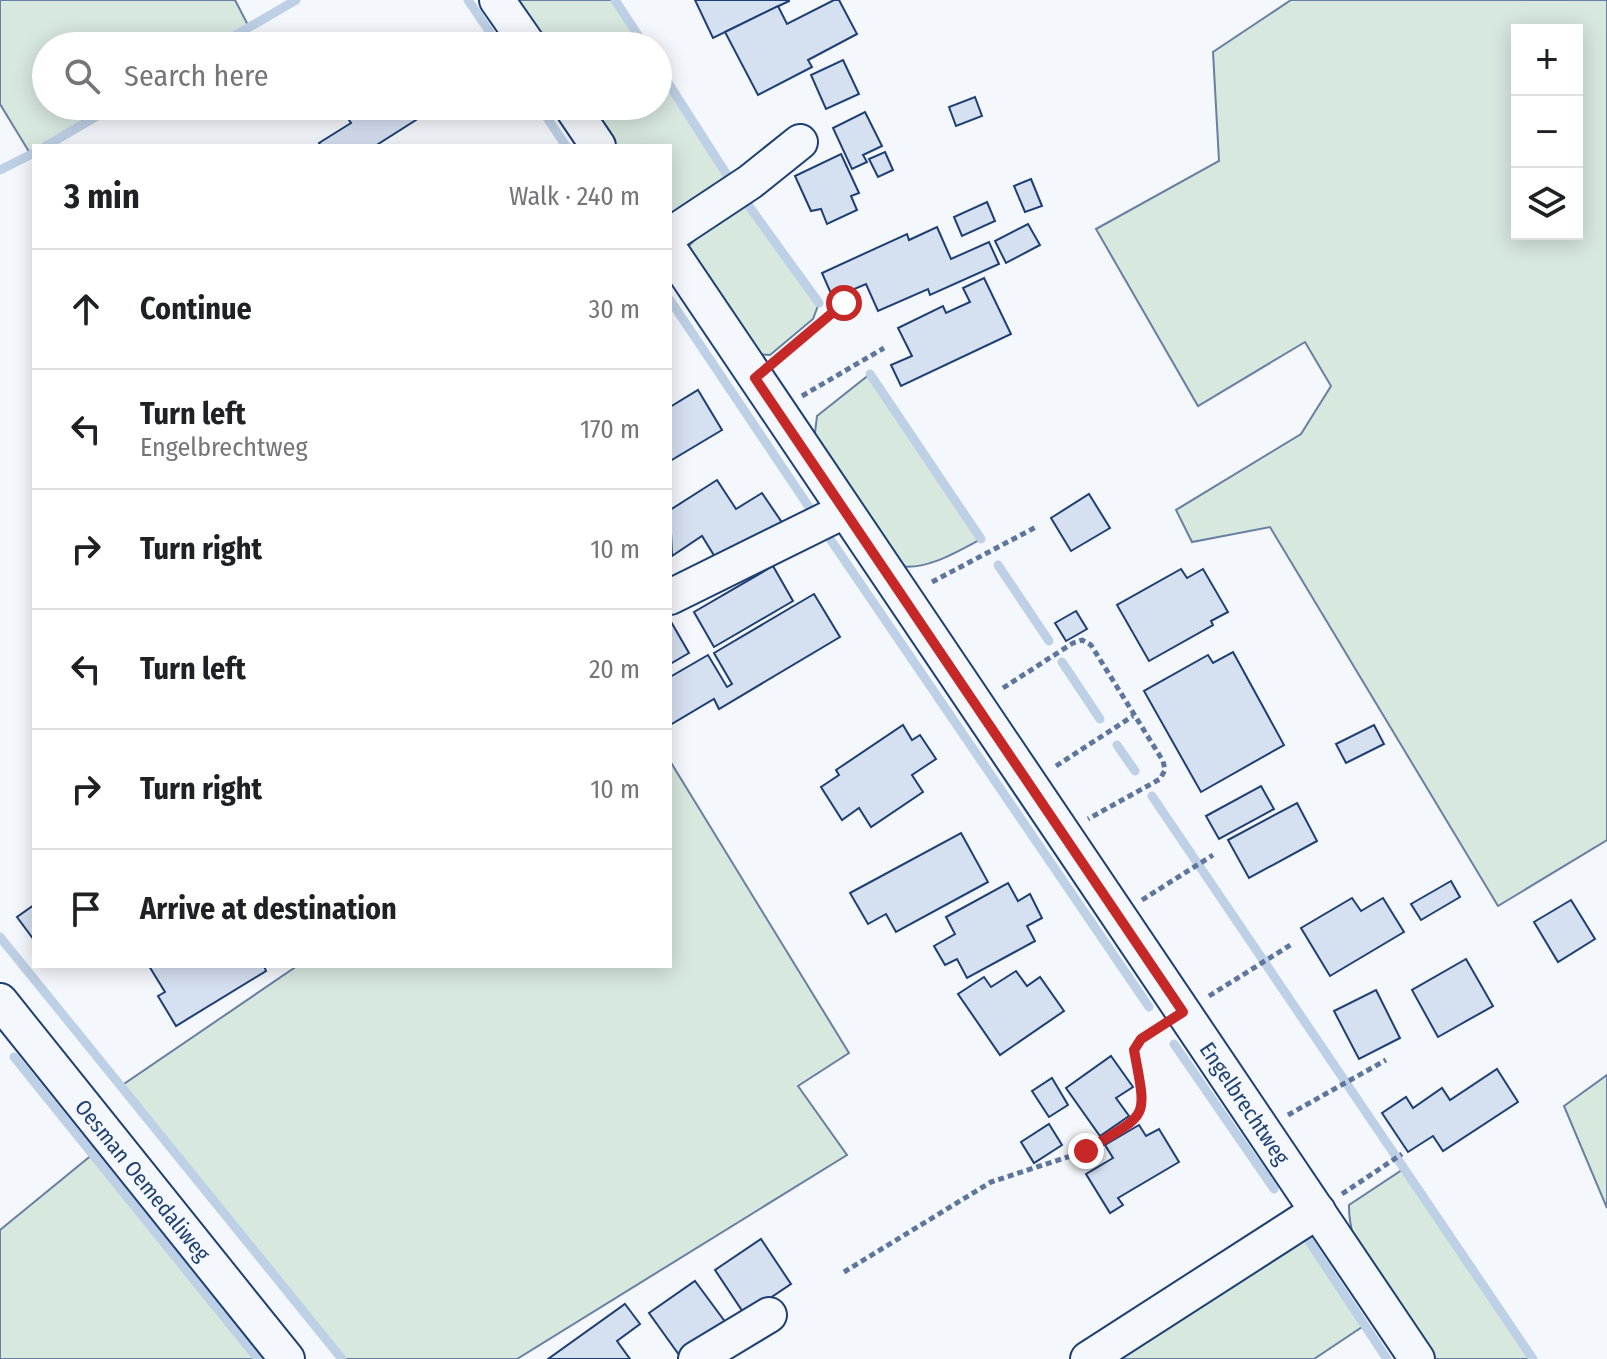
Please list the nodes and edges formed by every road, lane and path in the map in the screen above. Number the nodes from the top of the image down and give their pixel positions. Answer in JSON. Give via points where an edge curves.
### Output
{"nodes":[{"id":1,"x":497,"y":0,"type":"edge"},
{"id":2,"x":519,"y":32,"type":"edge"},
{"id":3,"x":580,"y":120,"type":"edge"},
{"id":4,"x":800,"y":142,"type":"dead end"},
{"id":5,"x":597,"y":144,"type":"edge"},
{"id":6,"x":672,"y":234,"type":"edge"},
{"id":7,"x":672,"y":253,"type":"edge"},
{"id":8,"x":844,"y":303,"type":"dead end"},
{"id":9,"x":884,"y":348,"type":"dead end"},
{"id":10,"x":755,"y":378,"type":"junction"},
{"id":11,"x":777,"y":411,"type":"junction"},
{"id":12,"x":844,"y":511,"type":"junction"},
{"id":13,"x":1038,"y":526,"type":"dead end"},
{"id":14,"x":672,"y":596,"type":"edge"},
{"id":15,"x":902,"y":598,"type":"junction"},
{"id":16,"x":975,"y":706,"type":"junction"},
{"id":17,"x":1133,"y":716,"type":"junction"},
{"id":18,"x":1028,"y":784,"type":"junction"},
{"id":19,"x":1062,"y":834,"type":"junction"},
{"id":20,"x":1213,"y":855,"type":"dead end"},
{"id":21,"x":1118,"y":916,"type":"junction"},
{"id":22,"x":1292,"y":944,"type":"dead end"},
{"id":23,"x":0,"y":1001,"type":"edge"},
{"id":24,"x":1183,"y":1012,"type":"junction"},
{"id":25,"x":1386,"y":1060,"type":"dead end"},
{"id":26,"x":1263,"y":1129,"type":"junction"},
{"id":27,"x":1402,"y":1154,"type":"dead end"},
{"id":28,"x":1318,"y":1211,"type":"junction"},
{"id":29,"x":844,"y":1272,"type":"dead end"},
{"id":30,"x":769,"y":1315,"type":"dead end"},
{"id":31,"x":287,"y":1359,"type":"edge"},
{"id":32,"x":696,"y":1359,"type":"edge"},
{"id":33,"x":1088,"y":1359,"type":"edge"},
{"id":34,"x":1417,"y":1359,"type":"edge"}],
"edges":[{"from":1,"to":2,"type":"street"},
{"from":3,"to":5,"type":"street"},
{"from":4,"to":6,"type":"street"},
{"from":7,"to":10,"type":"street","name":"Engelbrechtweg"},
{"from":8,"to":10,"type":"path"},
{"from":9,"to":11,"type":"path"},
{"from":10,"to":11,"type":"street","name":"Engelbrechtweg"},
{"from":11,"to":12,"type":"street","name":"Engelbrechtweg"},
{"from":12,"to":14,"type":"street"},
{"from":12,"to":15,"type":"street","name":"Engelbrechtweg"},
{"from":13,"to":15,"type":"path"},
{"from":15,"to":16,"type":"street","name":"Engelbrechtweg"},
{"from":16,"to":17,"type":"path","via":[[1082,640],[1091,645]]},
{"from":16,"to":18,"type":"street","name":"Engelbrechtweg"},
{"from":17,"to":18,"type":"path"},
{"from":17,"to":19,"type":"path","via":[[1163,761],[1160,779]]},
{"from":18,"to":19,"type":"street","name":"Engelbrechtweg"},
{"from":19,"to":21,"type":"street","name":"Engelbrechtweg"},
{"from":20,"to":21,"type":"path"},
{"from":21,"to":24,"type":"street","name":"Engelbrechtweg"},
{"from":22,"to":24,"type":"path"},
{"from":23,"to":31,"type":"street","name":"Oesman Oemedaliweg"},
{"from":24,"to":26,"type":"street","name":"Engelbrechtweg"},
{"from":24,"to":29,"type":"path","via":[[1141,1039],[1134,1050],[1144,1105],[1139,1117],[1086,1151],[991,1182]]},
{"from":25,"to":26,"type":"path"},
{"from":26,"to":28,"type":"street","name":"Engelbrechtweg"},
{"from":27,"to":28,"type":"path"},
{"from":28,"to":33,"type":"street"},
{"from":28,"to":34,"type":"street","name":"Engelbrechtweg"},
{"from":30,"to":32,"type":"street"}]}
